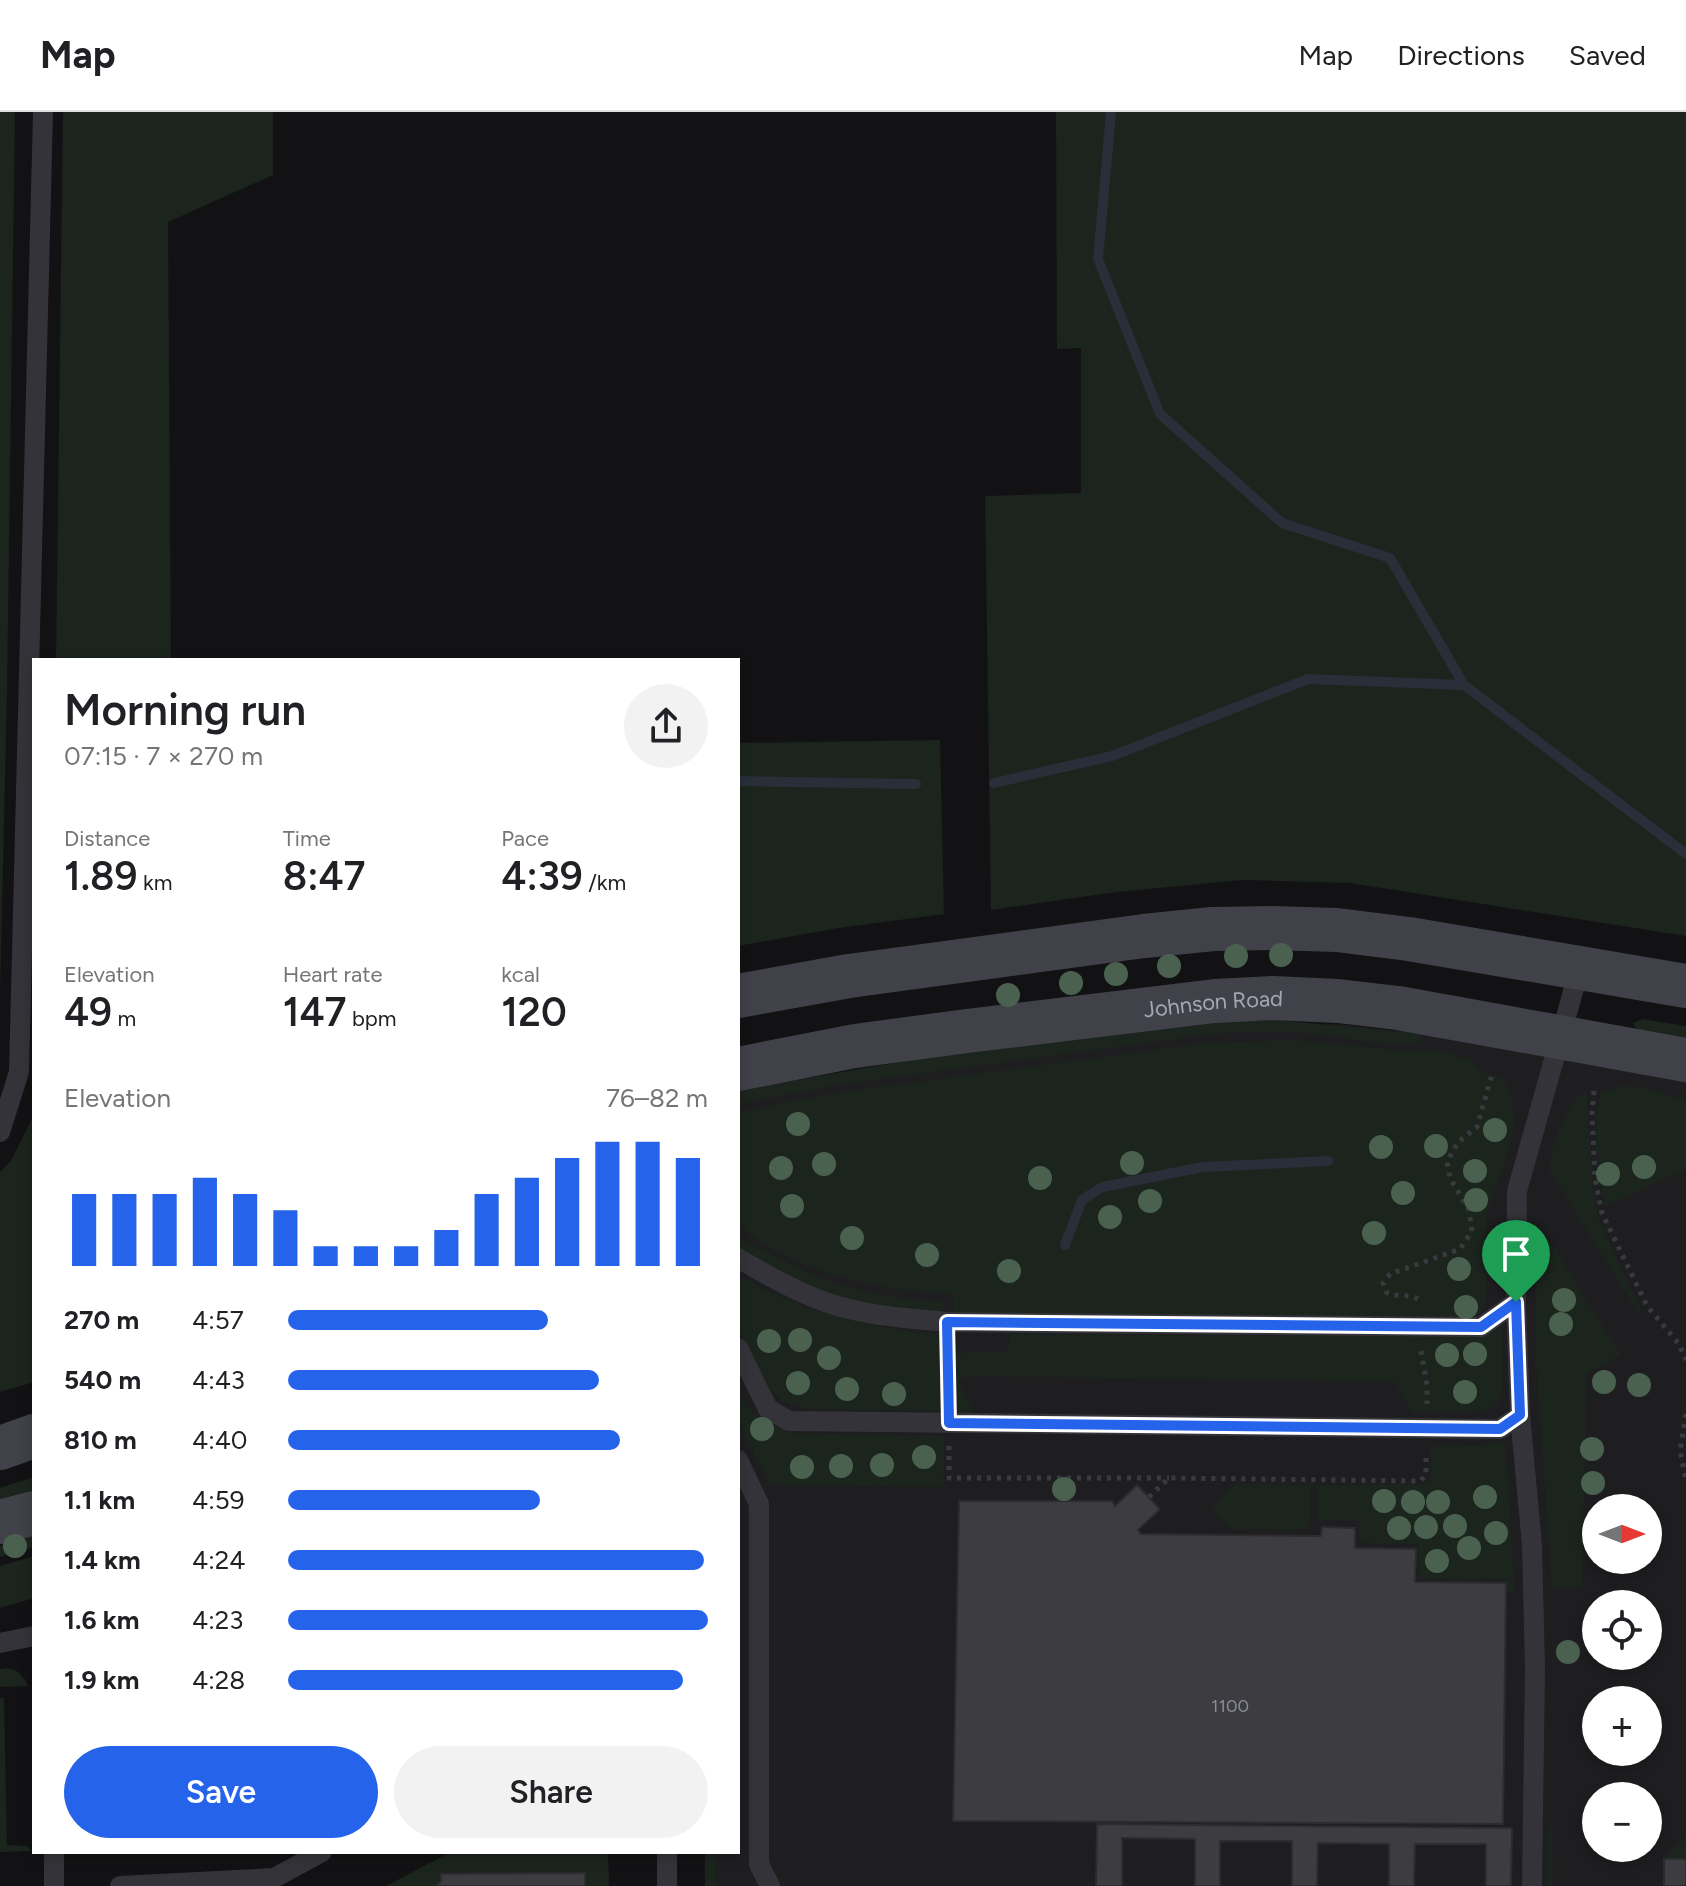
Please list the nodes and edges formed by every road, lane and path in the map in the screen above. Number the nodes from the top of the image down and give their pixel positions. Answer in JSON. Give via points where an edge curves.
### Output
{"nodes":[{"id":1,"x":43,"y":112,"type":"edge"},
{"id":2,"x":1580,"y":967,"type":"junction"},
{"id":3,"x":1686,"y":986,"type":"edge"},
{"id":4,"x":740,"y":996,"type":"edge"},
{"id":5,"x":1559,"y":1037,"type":"junction"},
{"id":6,"x":1686,"y":1060,"type":"edge"},
{"id":7,"x":740,"y":1069,"type":"edge"},
{"id":8,"x":1594,"y":1091,"type":"dead end"},
{"id":9,"x":0,"y":1132,"type":"edge"},
{"id":10,"x":740,"y":1259,"type":"edge"},
{"id":11,"x":1516,"y":1302,"type":"junction"},
{"id":12,"x":947,"y":1322,"type":"junction"},
{"id":13,"x":740,"y":1352,"type":"edge"},
{"id":14,"x":1686,"y":1360,"type":"edge"},
{"id":15,"x":1686,"y":1414,"type":"edge"},
{"id":16,"x":1520,"y":1415,"type":"junction"},
{"id":17,"x":949,"y":1423,"type":"junction"},
{"id":18,"x":32,"y":1437,"type":"edge"},
{"id":19,"x":0,"y":1448,"type":"edge"},
{"id":20,"x":740,"y":1464,"type":"edge"},
{"id":21,"x":1169,"y":1478,"type":"dead end"},
{"id":22,"x":1686,"y":1479,"type":"edge"},
{"id":23,"x":32,"y":1514,"type":"edge"},
{"id":24,"x":0,"y":1522,"type":"edge"},
{"id":25,"x":32,"y":1636,"type":"edge"},
{"id":26,"x":0,"y":1643,"type":"edge"},
{"id":27,"x":54,"y":1854,"type":"edge"},
{"id":28,"x":318,"y":1854,"type":"edge"},
{"id":29,"x":667,"y":1854,"type":"edge"},
{"id":30,"x":54,"y":1886,"type":"edge"},
{"id":31,"x":120,"y":1886,"type":"edge"},
{"id":32,"x":667,"y":1886,"type":"edge"},
{"id":33,"x":770,"y":1886,"type":"edge"},
{"id":34,"x":1532,"y":1886,"type":"edge"}],
"edges":[{"from":1,"to":9,"type":"lane","via":[[19,1072]]},
{"from":2,"to":3,"type":"main road"},
{"from":2,"to":4,"type":"main road","via":[[1337,930],[1213,929],[849,976]]},
{"from":2,"to":5,"type":"lane"},
{"from":5,"to":6,"type":"main road","name":"Johnson Road"},
{"from":5,"to":7,"type":"main road","name":"Johnson Road","via":[[1398,1008],[1273,998],[953,1032]]},
{"from":5,"to":11,"type":"lane","via":[[1517,1191]]},
{"from":8,"to":14,"type":"path","via":[[1594,1166],[1602,1213],[1647,1306]]},
{"from":10,"to":12,"type":"lane","via":[[829,1303],[882,1316]]},
{"from":11,"to":12,"type":"lane","via":[[1481,1327]]},
{"from":11,"to":16,"type":"lane"},
{"from":12,"to":17,"type":"path"},
{"from":13,"to":17,"type":"lane","via":[[768,1409],[789,1421]]},
{"from":15,"to":22,"type":"path","via":[[1680,1451]]},
{"from":16,"to":17,"type":"lane","via":[[1500,1429]]},
{"from":16,"to":34,"type":"lane","via":[[1532,1545]]},
{"from":17,"to":21,"type":"path","via":[[949,1478]]},
{"from":18,"to":19,"type":"main road"},
{"from":20,"to":33,"type":"lane","via":[[759,1504],[759,1864]]},
{"from":23,"to":24,"type":"main road"},
{"from":25,"to":26,"type":"lane"},
{"from":27,"to":30,"type":"lane"},
{"from":28,"to":31,"type":"lane","via":[[274,1878]]},
{"from":29,"to":32,"type":"lane"}]}
